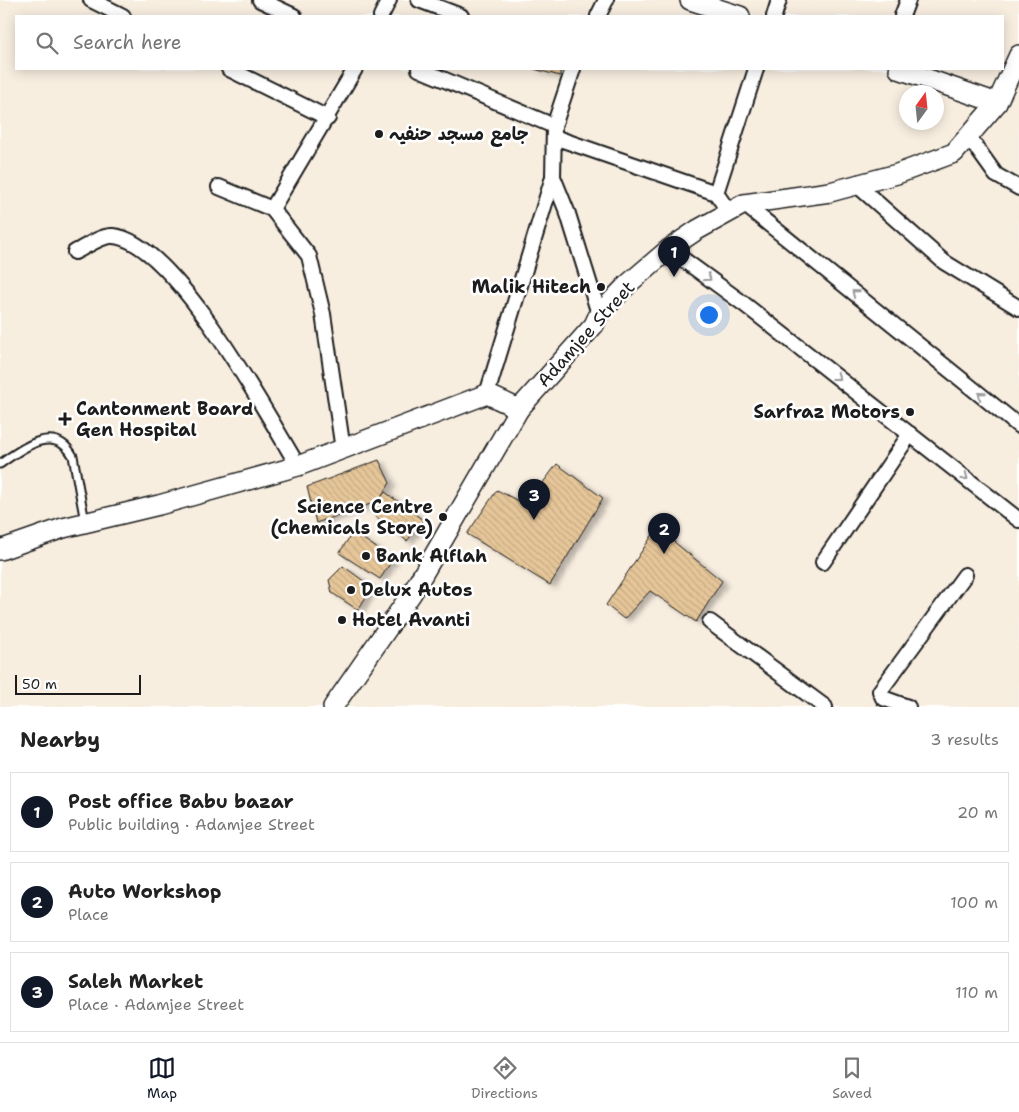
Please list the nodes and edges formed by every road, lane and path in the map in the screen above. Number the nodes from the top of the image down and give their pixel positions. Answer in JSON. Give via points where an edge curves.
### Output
{"nodes":[{"id":1,"x":91,"y":0,"type":"edge"},
{"id":2,"x":260,"y":0,"type":"edge"},
{"id":3,"x":389,"y":0,"type":"edge"},
{"id":4,"x":419,"y":0,"type":"edge"},
{"id":5,"x":606,"y":0,"type":"edge"},
{"id":6,"x":690,"y":0,"type":"edge"},
{"id":7,"x":779,"y":0,"type":"edge"},
{"id":8,"x":908,"y":0,"type":"edge"},
{"id":9,"x":121,"y":15,"type":"edge"},
{"id":10,"x":292,"y":15,"type":"edge"},
{"id":11,"x":382,"y":15,"type":"edge"},
{"id":12,"x":458,"y":15,"type":"edge"},
{"id":13,"x":598,"y":15,"type":"edge"},
{"id":14,"x":737,"y":15,"type":"edge"},
{"id":15,"x":774,"y":15,"type":"edge"},
{"id":16,"x":902,"y":15,"type":"edge"},
{"id":17,"x":1019,"y":55,"type":"edge"},
{"id":18,"x":231,"y":70,"type":"edge"},
{"id":19,"x":354,"y":70,"type":"edge"},
{"id":20,"x":420,"y":70,"type":"edge"},
{"id":21,"x":573,"y":70,"type":"edge"},
{"id":22,"x":756,"y":70,"type":"edge"},
{"id":23,"x":902,"y":70,"type":"edge"},
{"id":24,"x":997,"y":103,"type":"junction"},
{"id":25,"x":328,"y":118,"type":"junction"},
{"id":26,"x":554,"y":131,"type":"junction"},
{"id":27,"x":968,"y":136,"type":"junction"},
{"id":28,"x":552,"y":177,"type":"junction"},
{"id":29,"x":857,"y":185,"type":"junction"},
{"id":30,"x":219,"y":187,"type":"dead end"},
{"id":31,"x":1019,"y":188,"type":"edge"},
{"id":32,"x":716,"y":193,"type":"junction"},
{"id":33,"x":737,"y":208,"type":"junction"},
{"id":34,"x":272,"y":209,"type":"junction"},
{"id":35,"x":669,"y":249,"type":"junction"},
{"id":36,"x":75,"y":252,"type":"dead end"},
{"id":37,"x":1019,"y":308,"type":"edge"},
{"id":38,"x":599,"y":314,"type":"junction"},
{"id":39,"x":487,"y":394,"type":"junction"},
{"id":40,"x":519,"y":409,"type":"junction"},
{"id":41,"x":1019,"y":426,"type":"edge"},
{"id":42,"x":910,"y":434,"type":"junction"},
{"id":43,"x":343,"y":450,"type":"junction"},
{"id":44,"x":0,"y":464,"type":"edge"},
{"id":45,"x":298,"y":466,"type":"junction"},
{"id":46,"x":1019,"y":520,"type":"edge"},
{"id":47,"x":85,"y":523,"type":"junction"},
{"id":48,"x":0,"y":550,"type":"edge"},
{"id":49,"x":824,"y":562,"type":"dead end"},
{"id":50,"x":965,"y":575,"type":"dead end"},
{"id":51,"x":710,"y":622,"type":"dead end"},
{"id":52,"x":333,"y":707,"type":"edge"},
{"id":53,"x":825,"y":707,"type":"edge"},
{"id":54,"x":908,"y":707,"type":"edge"}],
"edges":[{"from":1,"to":9,"type":"street"},
{"from":2,"to":10,"type":"street"},
{"from":3,"to":11,"type":"street"},
{"from":4,"to":12,"type":"street"},
{"from":5,"to":13,"type":"street"},
{"from":6,"to":14,"type":"street"},
{"from":7,"to":15,"type":"street"},
{"from":8,"to":16,"type":"street"},
{"from":17,"to":24,"type":"street","name":"Adamjee Street"},
{"from":18,"to":25,"type":"street"},
{"from":19,"to":25,"type":"street"},
{"from":20,"to":26,"type":"street"},
{"from":21,"to":26,"type":"street"},
{"from":22,"to":32,"type":"street"},
{"from":23,"to":24,"type":"street"},
{"from":24,"to":27,"type":"street","name":"Adamjee Street"},
{"from":25,"to":34,"type":"street"},
{"from":26,"to":28,"type":"street"},
{"from":26,"to":32,"type":"street"},
{"from":27,"to":29,"type":"street","name":"Adamjee Street","via":[[954,153]]},
{"from":27,"to":31,"type":"street","via":[[996,174]]},
{"from":28,"to":38,"type":"street","via":[[568,214]]},
{"from":28,"to":39,"type":"street"},
{"from":29,"to":33,"type":"street","name":"Adamjee Street"},
{"from":29,"to":37,"type":"street","via":[[944,262]]},
{"from":30,"to":34,"type":"street"},
{"from":32,"to":33,"type":"street"},
{"from":33,"to":35,"type":"street","name":"Adamjee Street"},
{"from":41,"to":33,"type":"street","one_way":true},
{"from":34,"to":43,"type":"street","via":[[309,256],[323,314]]},
{"from":35,"to":38,"type":"street","name":"Adamjee Street"},
{"from":35,"to":42,"type":"street","one_way":true},
{"from":36,"to":45,"type":"street","via":[[107,236],[114,236],[134,243],[159,264],[194,300]]},
{"from":38,"to":40,"type":"street","name":"Adamjee Street","via":[[594,325]]},
{"from":39,"to":40,"type":"street"},
{"from":39,"to":43,"type":"street"},
{"from":40,"to":52,"type":"street","name":"Adamjee Street","via":[[412,593]]},
{"from":42,"to":46,"type":"street","one_way":true},
{"from":42,"to":49,"type":"street"},
{"from":43,"to":45,"type":"street"},
{"from":44,"to":47,"type":"lane","via":[[36,440],[67,447],[73,456]]},
{"from":45,"to":47,"type":"street"},
{"from":47,"to":48,"type":"street"},
{"from":50,"to":54,"type":"street","via":[[880,691],[882,698]]},
{"from":51,"to":53,"type":"street"}]}
